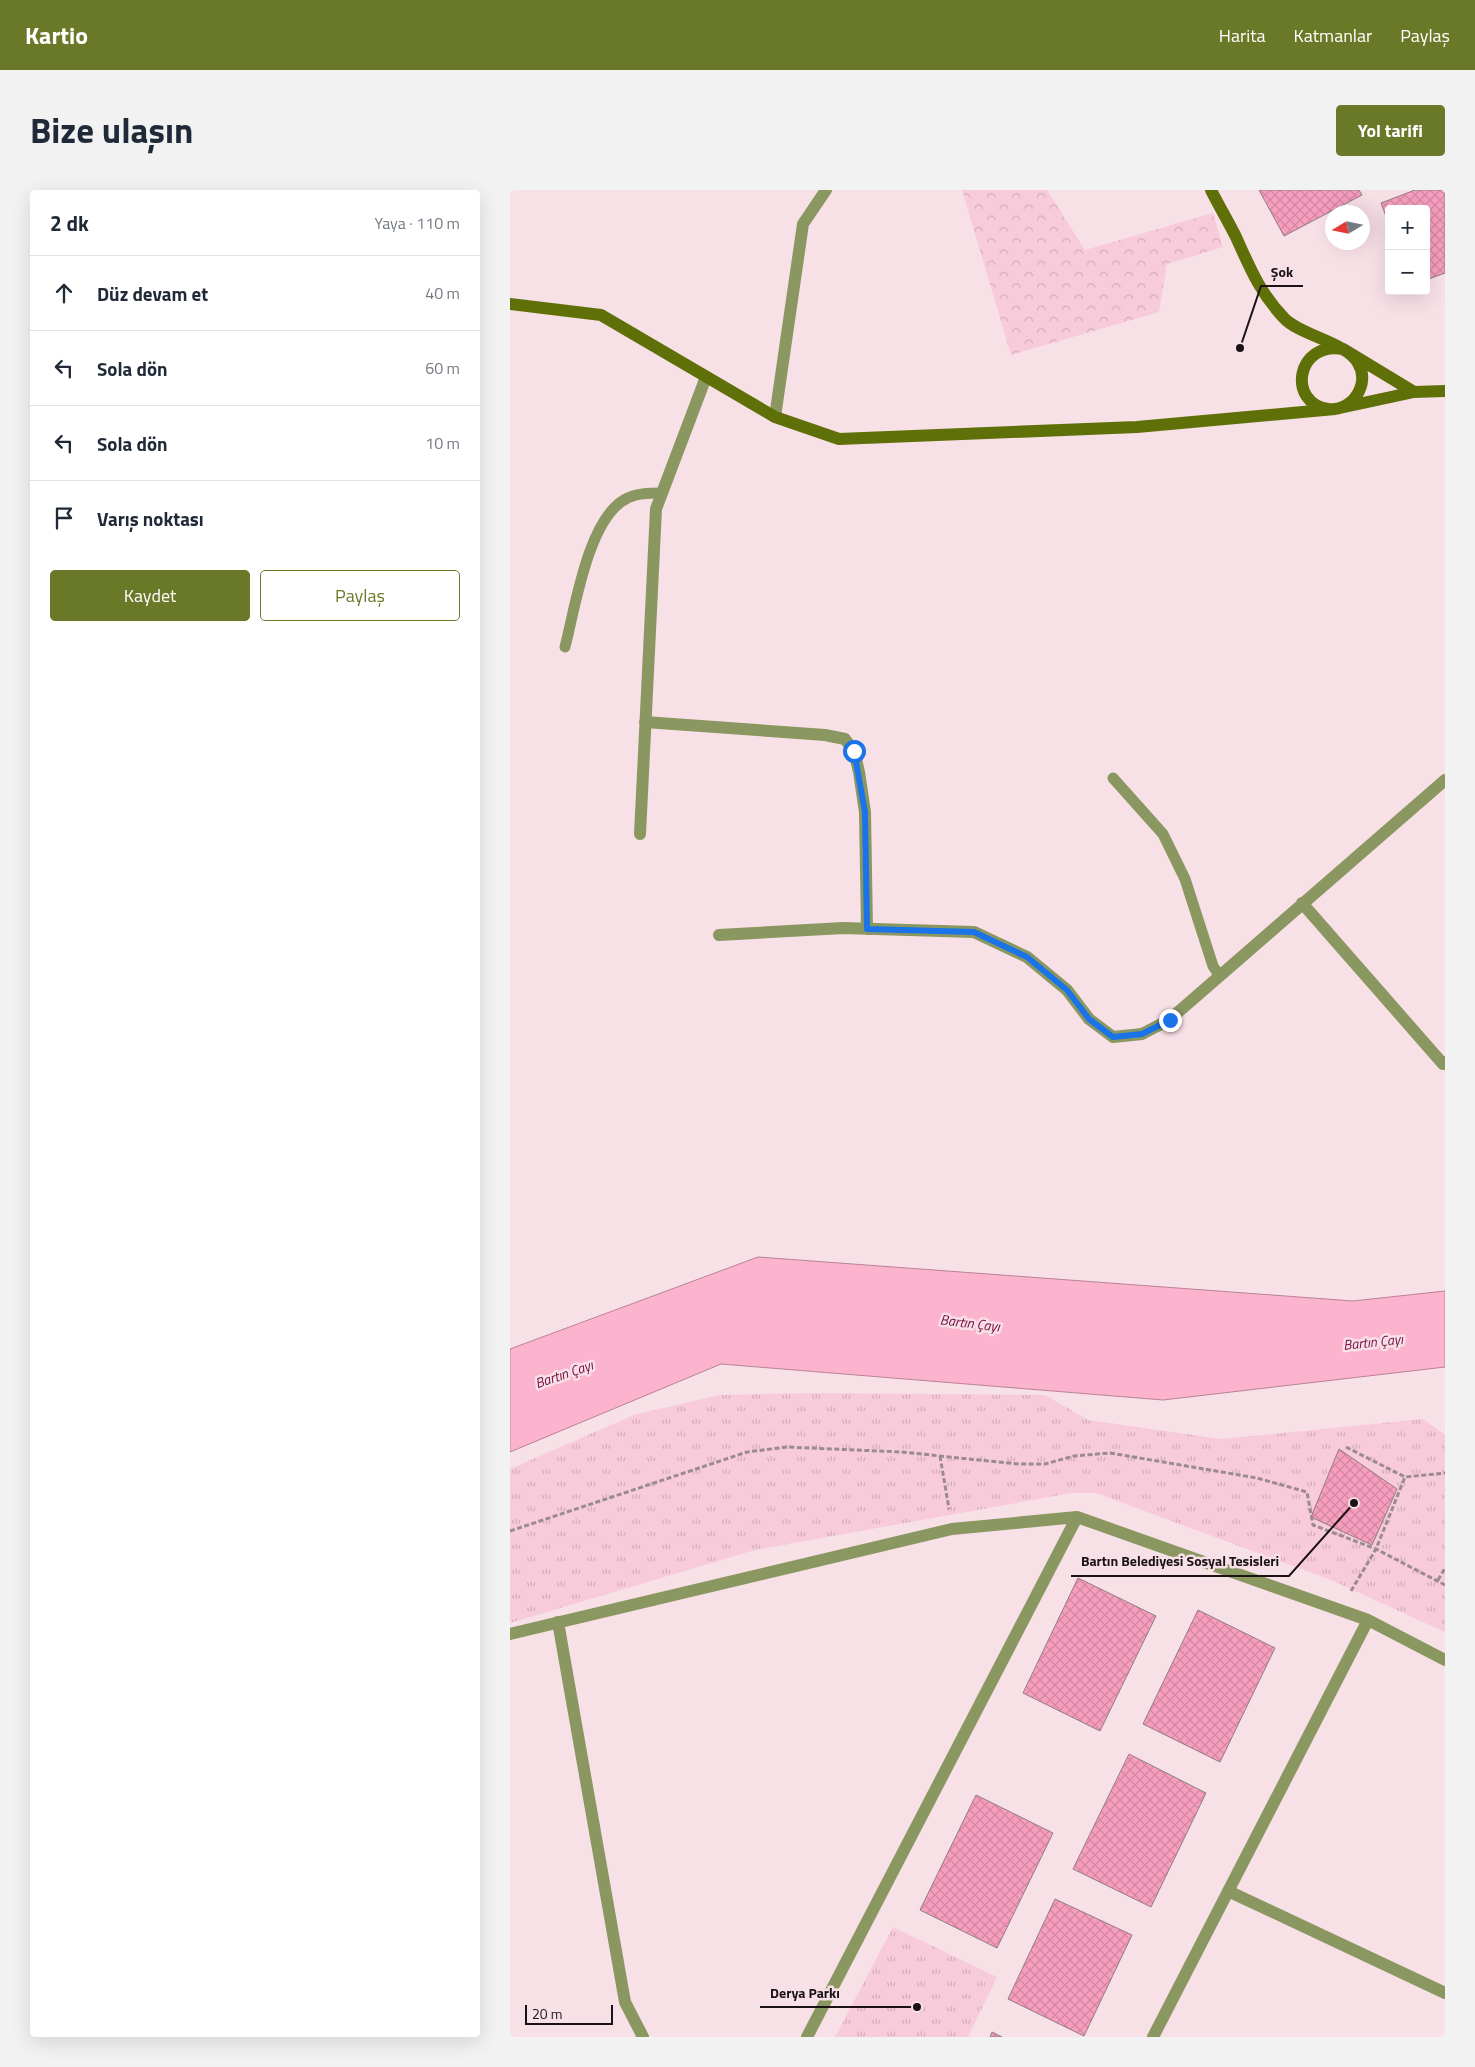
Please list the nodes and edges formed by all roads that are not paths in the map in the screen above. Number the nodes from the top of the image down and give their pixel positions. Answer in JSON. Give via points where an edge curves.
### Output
{"nodes":[{"id":1,"x":826,"y":190,"type":"edge"},
{"id":2,"x":1211,"y":190,"type":"edge"},
{"id":3,"x":510,"y":304,"type":"edge"},
{"id":4,"x":1343,"y":349,"type":"junction"},
{"id":5,"x":706,"y":377,"type":"junction"},
{"id":6,"x":1445,"y":391,"type":"edge"},
{"id":7,"x":1414,"y":392,"type":"junction"},
{"id":8,"x":1335,"y":409,"type":"junction"},
{"id":9,"x":775,"y":417,"type":"junction"},
{"id":10,"x":662,"y":493,"type":"junction"},
{"id":11,"x":565,"y":647,"type":"dead end"},
{"id":12,"x":645,"y":722,"type":"junction"},
{"id":13,"x":1112,"y":778,"type":"dead end"},
{"id":14,"x":1445,"y":780,"type":"edge"},
{"id":15,"x":640,"y":834,"type":"dead end"},
{"id":16,"x":1302,"y":903,"type":"junction"},
{"id":17,"x":867,"y":929,"type":"junction"},
{"id":18,"x":719,"y":935,"type":"dead end"},
{"id":19,"x":1219,"y":975,"type":"junction"},
{"id":20,"x":1445,"y":1062,"type":"edge"},
{"id":21,"x":1077,"y":1517,"type":"junction"},
{"id":22,"x":1368,"y":1620,"type":"junction"},
{"id":23,"x":558,"y":1622,"type":"junction"},
{"id":24,"x":510,"y":1634,"type":"edge"},
{"id":25,"x":1445,"y":1660,"type":"edge"},
{"id":26,"x":1228,"y":1891,"type":"junction"},
{"id":27,"x":1445,"y":1994,"type":"edge"},
{"id":28,"x":643,"y":2037,"type":"edge"},
{"id":29,"x":807,"y":2037,"type":"edge"},
{"id":30,"x":1153,"y":2037,"type":"edge"}],
"edges":[{"from":1,"to":9,"type":"street","via":[[803,224]]},
{"from":2,"to":4,"type":"street","via":[[1257,283],[1285,320]]},
{"from":3,"to":5,"type":"street","via":[[601,315]]},
{"from":4,"to":7,"type":"street"},
{"from":4,"to":8,"type":"street","via":[[1358,363],[1362,383],[1353,401]]},
{"from":4,"to":8,"type":"street","via":[[1322,349],[1309,358],[1302,372],[1301,382],[1309,399],[1317,405]]},
{"from":5,"to":9,"type":"street"},
{"from":5,"to":10,"type":"street"},
{"from":6,"to":7,"type":"street"},
{"from":7,"to":8,"type":"street"},
{"from":8,"to":9,"type":"street","via":[[1137,427],[839,439]]},
{"from":10,"to":11,"type":"lane","via":[[624,500],[607,516],[591,547]]},
{"from":10,"to":12,"type":"street","via":[[656,510]]},
{"from":12,"to":15,"type":"street"},
{"from":12,"to":17,"type":"street","via":[[845,739],[854,751],[865,812]]},
{"from":13,"to":19,"type":"lane","via":[[1163,834],[1185,879],[1213,966]]},
{"from":14,"to":16,"type":"street"},
{"from":16,"to":19,"type":"street"},
{"from":16,"to":20,"type":"street","via":[[1443,1064]]},
{"from":17,"to":18,"type":"street"},
{"from":17,"to":19,"type":"street","via":[[974,932],[1027,957],[1067,990],[1089,1019],[1113,1037],[1142,1034],[1170,1020]]},
{"from":21,"to":22,"type":"street"},
{"from":21,"to":23,"type":"street","via":[[952,1530]]},
{"from":21,"to":29,"type":"street"},
{"from":22,"to":25,"type":"street"},
{"from":22,"to":26,"type":"street"},
{"from":23,"to":24,"type":"street"},
{"from":23,"to":28,"type":"street","via":[[625,2002]]},
{"from":26,"to":27,"type":"street"},
{"from":26,"to":30,"type":"street"}]}
